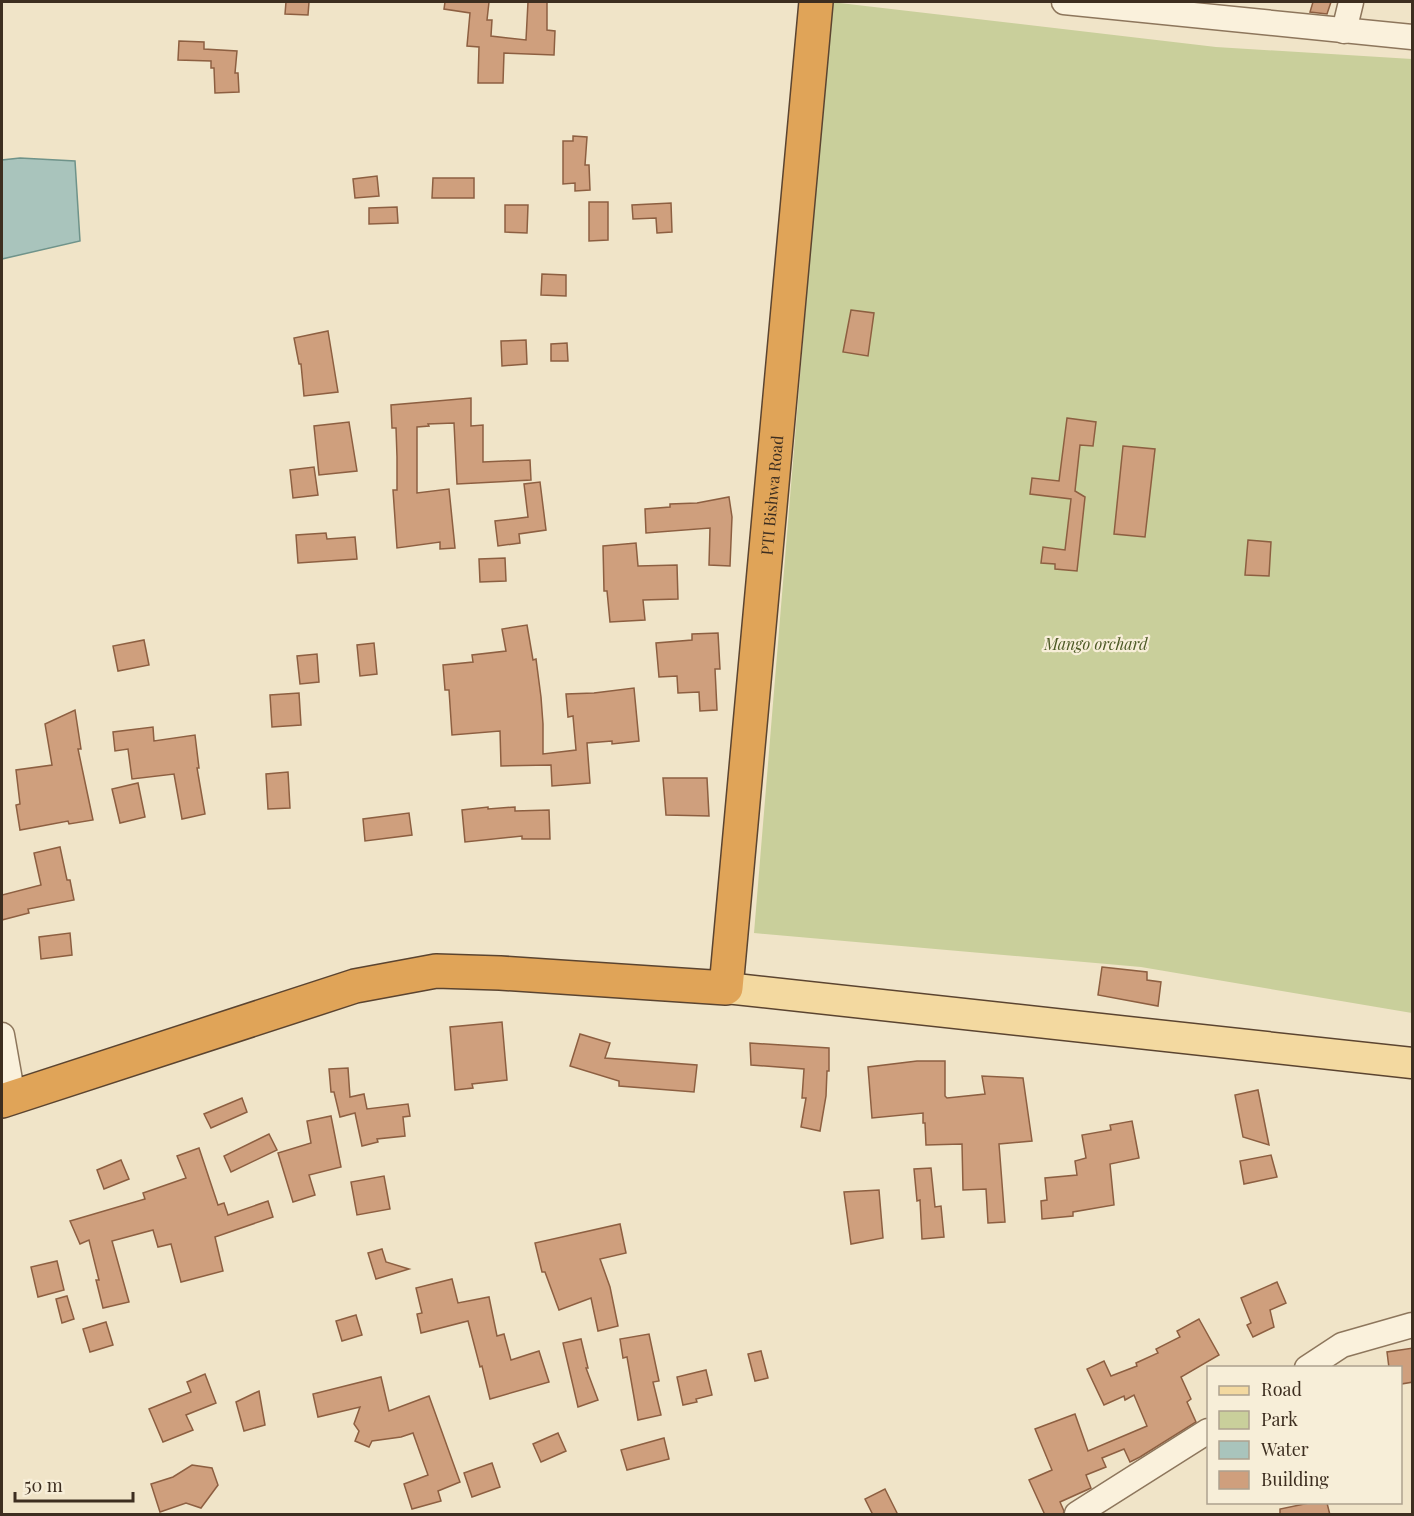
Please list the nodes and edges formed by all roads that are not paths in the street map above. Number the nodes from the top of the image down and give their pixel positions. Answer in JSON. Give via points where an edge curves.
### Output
{"nodes":[{"id":1,"x":816,"y":2,"type":"edge"},
{"id":2,"x":1064,"y":2,"type":"edge"},
{"id":3,"x":1351,"y":2,"type":"edge"},
{"id":4,"x":1344,"y":31,"type":"junction"},
{"id":5,"x":1413,"y":37,"type":"edge"},
{"id":6,"x":726,"y":988,"type":"junction"},
{"id":7,"x":2,"y":1035,"type":"edge"},
{"id":8,"x":1413,"y":1063,"type":"edge"},
{"id":9,"x":7,"y":1099,"type":"edge"},
{"id":10,"x":1413,"y":1324,"type":"edge"},
{"id":11,"x":1310,"y":1366,"type":"edge"},
{"id":12,"x":1207,"y":1432,"type":"edge"},
{"id":13,"x":1077,"y":1515,"type":"edge"}],
"edges":[{"from":1,"to":6,"type":"highway","name":"PTI Bishwa Road"},
{"from":2,"to":4,"type":"street"},
{"from":3,"to":4,"type":"street"},
{"from":4,"to":5,"type":"street"},
{"from":6,"to":8,"type":"main road"},
{"from":6,"to":9,"type":"highway","via":[[436,971],[355,986]]},
{"from":7,"to":9,"type":"street"},
{"from":10,"to":11,"type":"street","via":[[1342,1345]]},
{"from":12,"to":13,"type":"street"}]}
